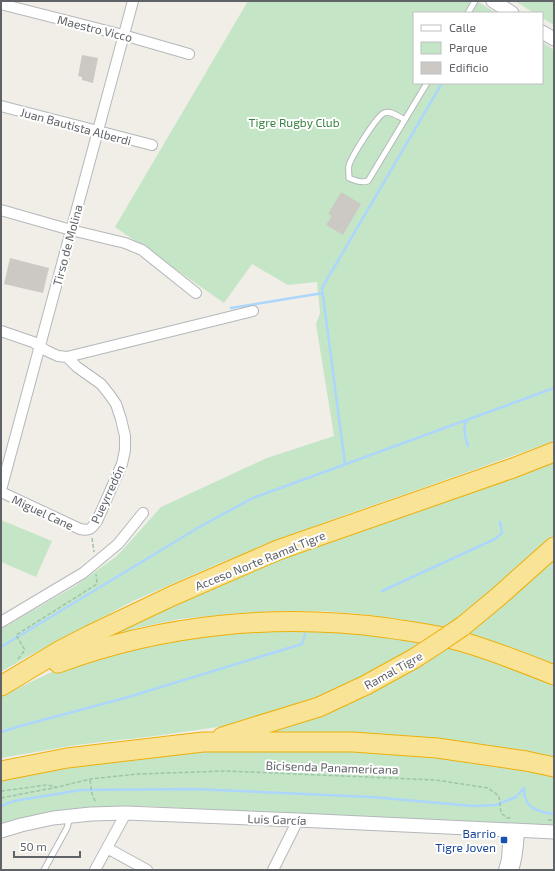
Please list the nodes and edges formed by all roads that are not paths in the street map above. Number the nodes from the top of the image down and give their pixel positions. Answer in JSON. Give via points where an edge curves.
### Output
{"nodes":[{"id":1,"x":133,"y":1,"type":"edge"},
{"id":2,"x":475,"y":1,"type":"edge"},
{"id":3,"x":493,"y":1,"type":"edge"},
{"id":4,"x":1,"y":4,"type":"edge"},
{"id":5,"x":469,"y":12,"type":"edge"},
{"id":6,"x":510,"y":12,"type":"edge"},
{"id":7,"x":543,"y":33,"type":"edge"},
{"id":8,"x":123,"y":35,"type":"junction"},
{"id":9,"x":554,"y":39,"type":"edge"},
{"id":10,"x":189,"y":54,"type":"dead end"},
{"id":11,"x":426,"y":84,"type":"edge"},
{"id":12,"x":1,"y":106,"type":"edge"},
{"id":13,"x":405,"y":120,"type":"junction"},
{"id":14,"x":97,"y":132,"type":"junction"},
{"id":15,"x":152,"y":145,"type":"dead end"},
{"id":16,"x":1,"y":210,"type":"edge"},
{"id":17,"x":71,"y":230,"type":"junction"},
{"id":18,"x":196,"y":293,"type":"dead end"},
{"id":19,"x":253,"y":311,"type":"dead end"},
{"id":20,"x":1,"y":331,"type":"edge"},
{"id":21,"x":40,"y":346,"type":"junction"},
{"id":22,"x":67,"y":357,"type":"junction"},
{"id":23,"x":554,"y":452,"type":"edge"},
{"id":24,"x":1,"y":491,"type":"edge"},
{"id":25,"x":143,"y":513,"type":"dead end"},
{"id":26,"x":86,"y":530,"type":"joint"},
{"id":27,"x":554,"y":547,"type":"edge"},
{"id":28,"x":1,"y":622,"type":"edge"},
{"id":29,"x":554,"y":675,"type":"edge"},
{"id":30,"x":1,"y":686,"type":"edge"},
{"id":31,"x":1,"y":690,"type":"edge"},
{"id":32,"x":203,"y":742,"type":"junction"},
{"id":33,"x":554,"y":767,"type":"edge"},
{"id":34,"x":1,"y":771,"type":"edge"},
{"id":35,"x":126,"y":813,"type":"junction"},
{"id":36,"x":71,"y":816,"type":"junction"},
{"id":37,"x":298,"y":820,"type":"junction"},
{"id":38,"x":513,"y":826,"type":"junction"},
{"id":39,"x":1,"y":831,"type":"edge"},
{"id":40,"x":554,"y":832,"type":"edge"},
{"id":41,"x":107,"y":848,"type":"junction"},
{"id":42,"x":44,"y":870,"type":"edge"},
{"id":43,"x":95,"y":870,"type":"edge"},
{"id":44,"x":147,"y":870,"type":"edge"},
{"id":45,"x":273,"y":870,"type":"edge"},
{"id":46,"x":504,"y":870,"type":"edge"},
{"id":47,"x":513,"y":870,"type":"edge"}],
"edges":[{"from":1,"to":8,"type":"street","name":"Tirso de Molina"},
{"from":2,"to":5,"type":"lane"},
{"from":3,"to":6,"type":"street"},
{"from":4,"to":8,"type":"street","name":"Maestro Vicco"},
{"from":7,"to":9,"type":"street"},
{"from":8,"to":10,"type":"street","name":"Maestro Vicco"},
{"from":8,"to":14,"type":"street","name":"Tirso de Molina"},
{"from":11,"to":13,"type":"lane"},
{"from":12,"to":14,"type":"street","name":"Juan Bautista Alberdi"},
{"from":13,"to":13,"type":"lane","via":[[368,181],[349,178],[352,158],[378,118],[384,113],[389,113]]},
{"from":14,"to":15,"type":"street","name":"Juan Bautista Alberdi"},
{"from":14,"to":17,"type":"street","name":"Tirso de Molina"},
{"from":16,"to":17,"type":"street"},
{"from":17,"to":18,"type":"street","via":[[125,243],[142,250]]},
{"from":17,"to":21,"type":"street","name":"Tirso de Molina"},
{"from":19,"to":22,"type":"street"},
{"from":20,"to":21,"type":"street","name":"Pueyrredón"},
{"from":21,"to":22,"type":"street","name":"Pueyrredón","via":[[58,356]]},
{"from":21,"to":24,"type":"street","name":"Tirso de Molina"},
{"from":22,"to":26,"type":"street","name":"Pueyrredón","via":[[109,394],[116,404],[125,436],[122,464],[97,521],[91,529]]},
{"from":23,"to":30,"type":"highway","name":"Acceso Norte Ramal Tigre","via":[[278,550],[90,635]]},
{"from":24,"to":26,"type":"street","name":"Miguel Cane"},
{"from":25,"to":28,"type":"street","via":[[118,544],[83,573]]},
{"from":27,"to":32,"type":"highway","name":"Ramal Tigre","bridge":true,"via":[[463,626],[415,658],[319,707]]},
{"from":29,"to":31,"type":"highway","via":[[469,644],[420,633],[360,624],[304,621],[245,622],[136,639],[87,652]]},
{"from":32,"to":33,"type":"highway","via":[[353,742],[437,748]]},
{"from":32,"to":34,"type":"highway","via":[[67,758]]},
{"from":35,"to":36,"type":"street","name":"Luis García"},
{"from":35,"to":37,"type":"street","name":"Luis García"},
{"from":35,"to":41,"type":"street"},
{"from":36,"to":39,"type":"street","name":"Luis García","via":[[28,823]]},
{"from":36,"to":42,"type":"lane"},
{"from":37,"to":38,"type":"street","name":"Luis García"},
{"from":37,"to":45,"type":"street"},
{"from":38,"to":40,"type":"street","name":"Luis García"},
{"from":38,"to":46,"type":"street"},
{"from":38,"to":47,"type":"street","via":[[517,853]]},
{"from":41,"to":43,"type":"street"},
{"from":41,"to":44,"type":"street"}]}
